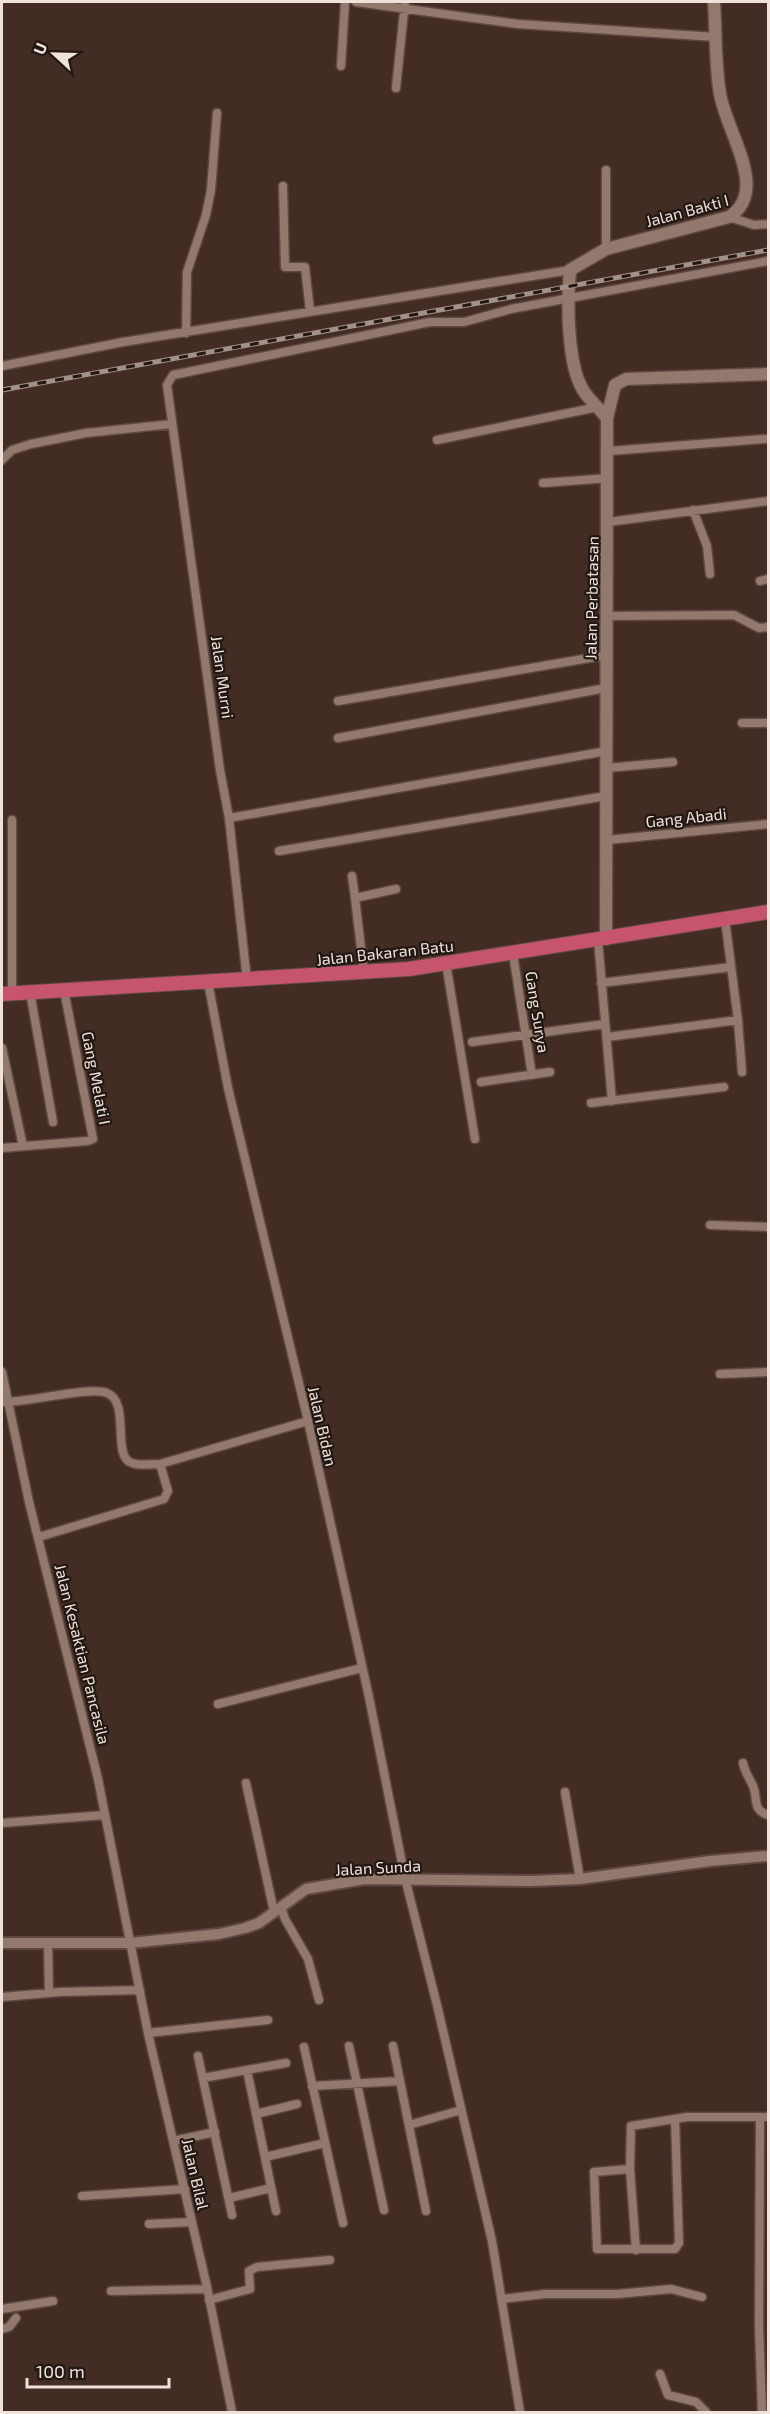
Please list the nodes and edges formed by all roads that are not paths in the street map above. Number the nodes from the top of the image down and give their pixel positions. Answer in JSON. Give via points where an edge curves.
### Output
{"nodes":[{"id":1,"x":345,"y":2,"type":"edge"},
{"id":2,"x":356,"y":2,"type":"edge"},
{"id":3,"x":714,"y":2,"type":"edge"},
{"id":4,"x":404,"y":5,"type":"edge"},
{"id":5,"x":716,"y":37,"type":"junction"},
{"id":6,"x":341,"y":66,"type":"dead end"},
{"id":7,"x":396,"y":88,"type":"dead end"},
{"id":8,"x":218,"y":112,"type":"dead end"},
{"id":9,"x":606,"y":170,"type":"dead end"},
{"id":10,"x":283,"y":186,"type":"dead end"},
{"id":11,"x":729,"y":217,"type":"junction"},
{"id":12,"x":768,"y":224,"type":"edge"},
{"id":13,"x":606,"y":249,"type":"junction"},
{"id":14,"x":768,"y":261,"type":"edge"},
{"id":15,"x":570,"y":270,"type":"junction"},
{"id":16,"x":568,"y":298,"type":"junction"},
{"id":17,"x":310,"y":311,"type":"junction"},
{"id":18,"x":186,"y":333,"type":"junction"},
{"id":19,"x":2,"y":366,"type":"edge"},
{"id":20,"x":768,"y":374,"type":"edge"},
{"id":21,"x":598,"y":407,"type":"junction"},
{"id":22,"x":608,"y":418,"type":"junction"},
{"id":23,"x":172,"y":424,"type":"junction"},
{"id":24,"x":765,"y":439,"type":"dead end"},
{"id":25,"x":437,"y":440,"type":"dead end"},
{"id":26,"x":609,"y":451,"type":"junction"},
{"id":27,"x":2,"y":460,"type":"edge"},
{"id":28,"x":609,"y":478,"type":"junction"},
{"id":29,"x":543,"y":483,"type":"dead end"},
{"id":30,"x":768,"y":501,"type":"edge"},
{"id":31,"x":693,"y":510,"type":"junction"},
{"id":32,"x":608,"y":522,"type":"junction"},
{"id":33,"x":710,"y":574,"type":"dead end"},
{"id":34,"x":607,"y":616,"type":"junction"},
{"id":35,"x":768,"y":627,"type":"edge"},
{"id":36,"x":607,"y":655,"type":"junction"},
{"id":37,"x":606,"y":688,"type":"junction"},
{"id":38,"x":338,"y":701,"type":"dead end"},
{"id":39,"x":742,"y":723,"type":"dead end"},
{"id":40,"x":768,"y":723,"type":"edge"},
{"id":41,"x":338,"y":738,"type":"dead end"},
{"id":42,"x":607,"y":751,"type":"junction"},
{"id":43,"x":673,"y":762,"type":"dead end"},
{"id":44,"x":607,"y":768,"type":"junction"},
{"id":45,"x":606,"y":796,"type":"junction"},
{"id":46,"x":229,"y":818,"type":"junction"},
{"id":47,"x":12,"y":820,"type":"dead end"},
{"id":48,"x":768,"y":824,"type":"edge"},
{"id":49,"x":607,"y":840,"type":"junction"},
{"id":50,"x":279,"y":851,"type":"dead end"},
{"id":51,"x":352,"y":876,"type":"dead end"},
{"id":52,"x":396,"y":889,"type":"dead end"},
{"id":53,"x":355,"y":898,"type":"junction"},
{"id":54,"x":768,"y":912,"type":"edge"},
{"id":55,"x":725,"y":919,"type":"junction"},
{"id":56,"x":602,"y":940,"type":"junction"},
{"id":57,"x":513,"y":954,"type":"junction"},
{"id":58,"x":446,"y":963,"type":"junction"},
{"id":59,"x":731,"y":967,"type":"junction"},
{"id":60,"x":364,"y":973,"type":"junction"},
{"id":61,"x":247,"y":980,"type":"junction"},
{"id":62,"x":208,"y":982,"type":"junction"},
{"id":63,"x":601,"y":983,"type":"junction"},
{"id":64,"x":64,"y":990,"type":"junction"},
{"id":65,"x":30,"y":992,"type":"junction"},
{"id":66,"x":7,"y":994,"type":"edge"},
{"id":67,"x":738,"y":1020,"type":"junction"},
{"id":68,"x":605,"y":1024,"type":"junction"},
{"id":69,"x":526,"y":1036,"type":"junction"},
{"id":70,"x":607,"y":1037,"type":"junction"},
{"id":71,"x":472,"y":1042,"type":"dead end"},
{"id":72,"x":2,"y":1048,"type":"edge"},
{"id":73,"x":550,"y":1072,"type":"dead end"},
{"id":74,"x":742,"y":1072,"type":"dead end"},
{"id":75,"x":532,"y":1075,"type":"junction"},
{"id":76,"x":481,"y":1082,"type":"dead end"},
{"id":77,"x":724,"y":1087,"type":"dead end"},
{"id":78,"x":612,"y":1101,"type":"junction"},
{"id":79,"x":591,"y":1103,"type":"dead end"},
{"id":80,"x":53,"y":1122,"type":"dead end"},
{"id":81,"x":475,"y":1139,"type":"dead end"},
{"id":82,"x":23,"y":1146,"type":"junction"},
{"id":83,"x":2,"y":1148,"type":"edge"},
{"id":84,"x":710,"y":1225,"type":"dead end"},
{"id":85,"x":768,"y":1227,"type":"edge"},
{"id":86,"x":2,"y":1372,"type":"edge"},
{"id":87,"x":768,"y":1372,"type":"edge"},
{"id":88,"x":720,"y":1374,"type":"dead end"},
{"id":89,"x":5,"y":1402,"type":"edge"},
{"id":90,"x":308,"y":1421,"type":"junction"},
{"id":91,"x":160,"y":1464,"type":"junction"},
{"id":92,"x":39,"y":1537,"type":"junction"},
{"id":93,"x":362,"y":1668,"type":"junction"},
{"id":94,"x":218,"y":1704,"type":"dead end"},
{"id":95,"x":743,"y":1763,"type":"dead end"},
{"id":96,"x":246,"y":1783,"type":"dead end"},
{"id":97,"x":564,"y":1792,"type":"dead end"},
{"id":98,"x":105,"y":1815,"type":"junction"},
{"id":99,"x":768,"y":1815,"type":"edge"},
{"id":100,"x":2,"y":1822,"type":"edge"},
{"id":101,"x":768,"y":1856,"type":"edge"},
{"id":102,"x":405,"y":1878,"type":"junction"},
{"id":103,"x":580,"y":1879,"type":"junction"},
{"id":104,"x":278,"y":1910,"type":"junction"},
{"id":105,"x":2,"y":1943,"type":"edge"},
{"id":106,"x":130,"y":1943,"type":"junction"},
{"id":107,"x":48,"y":1944,"type":"junction"},
{"id":108,"x":140,"y":1990,"type":"junction"},
{"id":109,"x":49,"y":1993,"type":"junction"},
{"id":110,"x":2,"y":1997,"type":"edge"},
{"id":111,"x":320,"y":2000,"type":"dead end"},
{"id":112,"x":268,"y":2020,"type":"dead end"},
{"id":113,"x":148,"y":2033,"type":"junction"},
{"id":114,"x":349,"y":2046,"type":"dead end"},
{"id":115,"x":393,"y":2046,"type":"dead end"},
{"id":116,"x":304,"y":2047,"type":"dead end"},
{"id":117,"x":198,"y":2056,"type":"dead end"},
{"id":118,"x":286,"y":2063,"type":"dead end"},
{"id":119,"x":247,"y":2070,"type":"junction"},
{"id":120,"x":203,"y":2078,"type":"junction"},
{"id":121,"x":400,"y":2081,"type":"junction"},
{"id":122,"x":357,"y":2083,"type":"junction"},
{"id":123,"x":312,"y":2086,"type":"junction"},
{"id":124,"x":297,"y":2104,"type":"dead end"},
{"id":125,"x":461,"y":2110,"type":"junction"},
{"id":126,"x":256,"y":2114,"type":"junction"},
{"id":127,"x":764,"y":2117,"type":"edge"},
{"id":128,"x":675,"y":2119,"type":"junction"},
{"id":129,"x":409,"y":2125,"type":"junction"},
{"id":130,"x":215,"y":2132,"type":"junction"},
{"id":131,"x":173,"y":2140,"type":"junction"},
{"id":132,"x":325,"y":2143,"type":"junction"},
{"id":133,"x":265,"y":2157,"type":"junction"},
{"id":134,"x":630,"y":2169,"type":"junction"},
{"id":135,"x":271,"y":2188,"type":"junction"},
{"id":136,"x":185,"y":2189,"type":"junction"},
{"id":137,"x":82,"y":2196,"type":"dead end"},
{"id":138,"x":229,"y":2198,"type":"junction"},
{"id":139,"x":384,"y":2210,"type":"dead end"},
{"id":140,"x":276,"y":2211,"type":"dead end"},
{"id":141,"x":426,"y":2211,"type":"dead end"},
{"id":142,"x":232,"y":2215,"type":"dead end"},
{"id":143,"x":192,"y":2222,"type":"junction"},
{"id":144,"x":343,"y":2223,"type":"dead end"},
{"id":145,"x":149,"y":2224,"type":"dead end"},
{"id":146,"x":636,"y":2250,"type":"junction"},
{"id":147,"x":330,"y":2260,"type":"dead end"},
{"id":148,"x":207,"y":2289,"type":"junction"},
{"id":149,"x":111,"y":2291,"type":"dead end"},
{"id":150,"x":702,"y":2297,"type":"dead end"},
{"id":151,"x":502,"y":2299,"type":"junction"},
{"id":152,"x":209,"y":2300,"type":"junction"},
{"id":153,"x":53,"y":2301,"type":"dead end"},
{"id":154,"x":2,"y":2309,"type":"edge"},
{"id":155,"x":16,"y":2318,"type":"dead end"},
{"id":156,"x":2,"y":2330,"type":"edge"},
{"id":157,"x":660,"y":2374,"type":"dead end"},
{"id":158,"x":232,"y":2412,"type":"edge"},
{"id":159,"x":520,"y":2412,"type":"edge"},
{"id":160,"x":706,"y":2412,"type":"edge"},
{"id":161,"x":762,"y":2412,"type":"edge"}],
"edges":[{"from":1,"to":6,"type":"street"},
{"from":2,"to":4,"type":"street"},
{"from":3,"to":5,"type":"main road","name":"Jalan Bakti I"},
{"from":4,"to":5,"type":"street","via":[[518,24]]},
{"from":4,"to":7,"type":"street"},
{"from":5,"to":11,"type":"main road","name":"Jalan Bakti I","via":[[724,109],[753,166],[756,184],[750,203]]},
{"from":8,"to":18,"type":"street","via":[[211,190],[187,272]]},
{"from":9,"to":13,"type":"street"},
{"from":10,"to":17,"type":"street","via":[[285,267],[305,267]]},
{"from":11,"to":12,"type":"street","via":[[754,225]]},
{"from":11,"to":13,"type":"main road","name":"Jalan Bakti I"},
{"from":13,"to":15,"type":"main road","name":"Jalan Bakti I"},
{"from":14,"to":16,"type":"street"},
{"from":15,"to":16,"type":"main road"},
{"from":15,"to":17,"type":"street"},
{"from":16,"to":21,"type":"main road","via":[[578,380]]},
{"from":16,"to":23,"type":"street","name":"Jalan Murni","via":[[464,322],[430,322],[176,372],[167,385]]},
{"from":17,"to":18,"type":"street"},
{"from":18,"to":19,"type":"street"},
{"from":20,"to":22,"type":"main road","name":"Jalan Perbatasan","via":[[626,379],[615,385]]},
{"from":21,"to":22,"type":"main road"},
{"from":21,"to":25,"type":"street"},
{"from":22,"to":26,"type":"main road","name":"Jalan Perbatasan"},
{"from":23,"to":27,"type":"street","via":[[96,431],[31,444],[12,450]]},
{"from":23,"to":46,"type":"street","name":"Jalan Murni"},
{"from":24,"to":26,"type":"street"},
{"from":26,"to":28,"type":"main road","name":"Jalan Perbatasan"},
{"from":28,"to":29,"type":"street"},
{"from":28,"to":32,"type":"main road","name":"Jalan Perbatasan"},
{"from":30,"to":31,"type":"street"},
{"from":31,"to":32,"type":"street"},
{"from":31,"to":33,"type":"street","via":[[706,546]]},
{"from":32,"to":34,"type":"main road","name":"Jalan Perbatasan"},
{"from":34,"to":35,"type":"street","via":[[729,614]]},
{"from":34,"to":36,"type":"main road","name":"Jalan Perbatasan"},
{"from":36,"to":37,"type":"main road","name":"Jalan Perbatasan"},
{"from":36,"to":38,"type":"street"},
{"from":37,"to":41,"type":"street"},
{"from":37,"to":42,"type":"main road","name":"Jalan Perbatasan"},
{"from":39,"to":40,"type":"street"},
{"from":42,"to":44,"type":"main road","name":"Jalan Perbatasan"},
{"from":42,"to":46,"type":"street"},
{"from":43,"to":44,"type":"street"},
{"from":44,"to":45,"type":"main road","name":"Jalan Perbatasan"},
{"from":45,"to":49,"type":"main road","name":"Jalan Perbatasan"},
{"from":45,"to":50,"type":"street"},
{"from":46,"to":61,"type":"street","name":"Jalan Murni"},
{"from":47,"to":66,"type":"street"},
{"from":48,"to":49,"type":"street","name":"Gang Abadi"},
{"from":49,"to":56,"type":"main road","name":"Jalan Perbatasan"},
{"from":51,"to":53,"type":"street"},
{"from":52,"to":53,"type":"street"},
{"from":53,"to":60,"type":"street"},
{"from":54,"to":55,"type":"highway","name":"Jalan Bakaran Batu"},
{"from":55,"to":56,"type":"highway","name":"Jalan Bakaran Batu"},
{"from":55,"to":59,"type":"street"},
{"from":56,"to":57,"type":"highway","name":"Jalan Bakaran Batu"},
{"from":56,"to":63,"type":"street"},
{"from":57,"to":58,"type":"highway","name":"Jalan Bakaran Batu"},
{"from":57,"to":69,"type":"street","name":"Gang Surya"},
{"from":58,"to":60,"type":"highway","name":"Jalan Bakaran Batu"},
{"from":58,"to":81,"type":"street"},
{"from":59,"to":63,"type":"street"},
{"from":59,"to":67,"type":"street"},
{"from":60,"to":61,"type":"highway","name":"Jalan Bakaran Batu"},
{"from":61,"to":62,"type":"highway","name":"Jalan Bakaran Batu"},
{"from":62,"to":64,"type":"highway","name":"Jalan Bakaran Batu"},
{"from":62,"to":90,"type":"street","name":"Jalan Bidan","via":[[231,1098]]},
{"from":63,"to":68,"type":"street"},
{"from":64,"to":65,"type":"highway","name":"Jalan Bakaran Batu"},
{"from":64,"to":82,"type":"street","name":"Gang Melati I","via":[[93,1139]]},
{"from":65,"to":66,"type":"highway","name":"Jalan Bakaran Batu"},
{"from":65,"to":80,"type":"street"},
{"from":67,"to":70,"type":"street"},
{"from":67,"to":74,"type":"street"},
{"from":68,"to":69,"type":"street"},
{"from":68,"to":70,"type":"street"},
{"from":69,"to":71,"type":"street"},
{"from":69,"to":75,"type":"street","name":"Gang Surya"},
{"from":70,"to":78,"type":"street"},
{"from":72,"to":82,"type":"street"},
{"from":73,"to":75,"type":"street"},
{"from":75,"to":76,"type":"street"},
{"from":77,"to":78,"type":"street"},
{"from":78,"to":79,"type":"street"},
{"from":82,"to":83,"type":"street"},
{"from":84,"to":85,"type":"street"},
{"from":86,"to":89,"type":"street","name":"Jalan Kesaktian Pancasila"},
{"from":87,"to":88,"type":"street"},
{"from":89,"to":91,"type":"street","via":[[107,1393],[119,1409],[126,1460],[132,1464]]},
{"from":89,"to":92,"type":"street","name":"Jalan Kesaktian Pancasila"},
{"from":90,"to":91,"type":"street"},
{"from":90,"to":93,"type":"street","name":"Jalan Bidan"},
{"from":91,"to":92,"type":"street","via":[[168,1491],[164,1499]]},
{"from":92,"to":98,"type":"street","name":"Jalan Kesaktian Pancasila"},
{"from":93,"to":94,"type":"street"},
{"from":93,"to":102,"type":"street","name":"Jalan Bidan"},
{"from":95,"to":99,"type":"street","via":[[756,1806]]},
{"from":96,"to":104,"type":"street"},
{"from":97,"to":103,"type":"street"},
{"from":98,"to":100,"type":"street"},
{"from":98,"to":106,"type":"street","name":"Jalan Kesaktian Pancasila"},
{"from":101,"to":103,"type":"street","name":"Jalan Sunda"},
{"from":102,"to":103,"type":"street","name":"Jalan Sunda"},
{"from":102,"to":104,"type":"street","name":"Jalan Sunda","via":[[365,1879],[306,1889]]},
{"from":102,"to":125,"type":"street","name":"Jalan Bidan"},
{"from":104,"to":106,"type":"street","name":"Jalan Sunda","via":[[259,1923],[234,1931]]},
{"from":104,"to":111,"type":"street","via":[[308,1959]]},
{"from":105,"to":107,"type":"street","name":"Jalan Sunda"},
{"from":106,"to":107,"type":"street","name":"Jalan Sunda"},
{"from":106,"to":108,"type":"street","name":"Jalan Bilal"},
{"from":107,"to":109,"type":"street"},
{"from":108,"to":109,"type":"street"},
{"from":108,"to":113,"type":"street","name":"Jalan Bilal"},
{"from":109,"to":110,"type":"street"},
{"from":112,"to":113,"type":"street"},
{"from":113,"to":131,"type":"street","name":"Jalan Bilal"},
{"from":114,"to":122,"type":"street"},
{"from":115,"to":121,"type":"street"},
{"from":116,"to":123,"type":"street"},
{"from":117,"to":120,"type":"street"},
{"from":118,"to":119,"type":"street"},
{"from":119,"to":120,"type":"street"},
{"from":119,"to":126,"type":"street"},
{"from":120,"to":130,"type":"street"},
{"from":121,"to":122,"type":"street"},
{"from":121,"to":129,"type":"street"},
{"from":122,"to":123,"type":"street"},
{"from":122,"to":139,"type":"street"},
{"from":123,"to":132,"type":"street"},
{"from":124,"to":126,"type":"street"},
{"from":125,"to":129,"type":"street"},
{"from":125,"to":151,"type":"street","name":"Jalan Bidan"},
{"from":126,"to":133,"type":"street"},
{"from":127,"to":128,"type":"street"},
{"from":127,"to":161,"type":"street","via":[[759,2323]]},
{"from":128,"to":134,"type":"street","via":[[631,2126]]},
{"from":128,"to":146,"type":"street","via":[[679,2243],[675,2249]]},
{"from":129,"to":141,"type":"street"},
{"from":130,"to":131,"type":"street"},
{"from":130,"to":138,"type":"street"},
{"from":131,"to":136,"type":"street","name":"Jalan Bilal"},
{"from":132,"to":133,"type":"street"},
{"from":132,"to":144,"type":"street"},
{"from":133,"to":135,"type":"street"},
{"from":134,"to":146,"type":"street"},
{"from":134,"to":146,"type":"street","via":[[594,2172],[596,2245],[600,2250]]},
{"from":135,"to":138,"type":"street"},
{"from":135,"to":140,"type":"street"},
{"from":136,"to":137,"type":"street"},
{"from":136,"to":143,"type":"street","name":"Jalan Bilal"},
{"from":138,"to":142,"type":"street"},
{"from":143,"to":145,"type":"street"},
{"from":143,"to":148,"type":"street","name":"Jalan Bilal"},
{"from":147,"to":152,"type":"street","via":[[257,2267],[249,2271],[250,2289]]},
{"from":148,"to":149,"type":"street"},
{"from":148,"to":152,"type":"street","name":"Jalan Bilal"},
{"from":150,"to":151,"type":"street","via":[[671,2289]]},
{"from":151,"to":159,"type":"street","name":"Jalan Bidan"},
{"from":152,"to":158,"type":"street","name":"Jalan Bilal"},
{"from":153,"to":154,"type":"street"},
{"from":155,"to":156,"type":"street"},
{"from":157,"to":160,"type":"street","via":[[668,2395],[696,2402]]}]}
